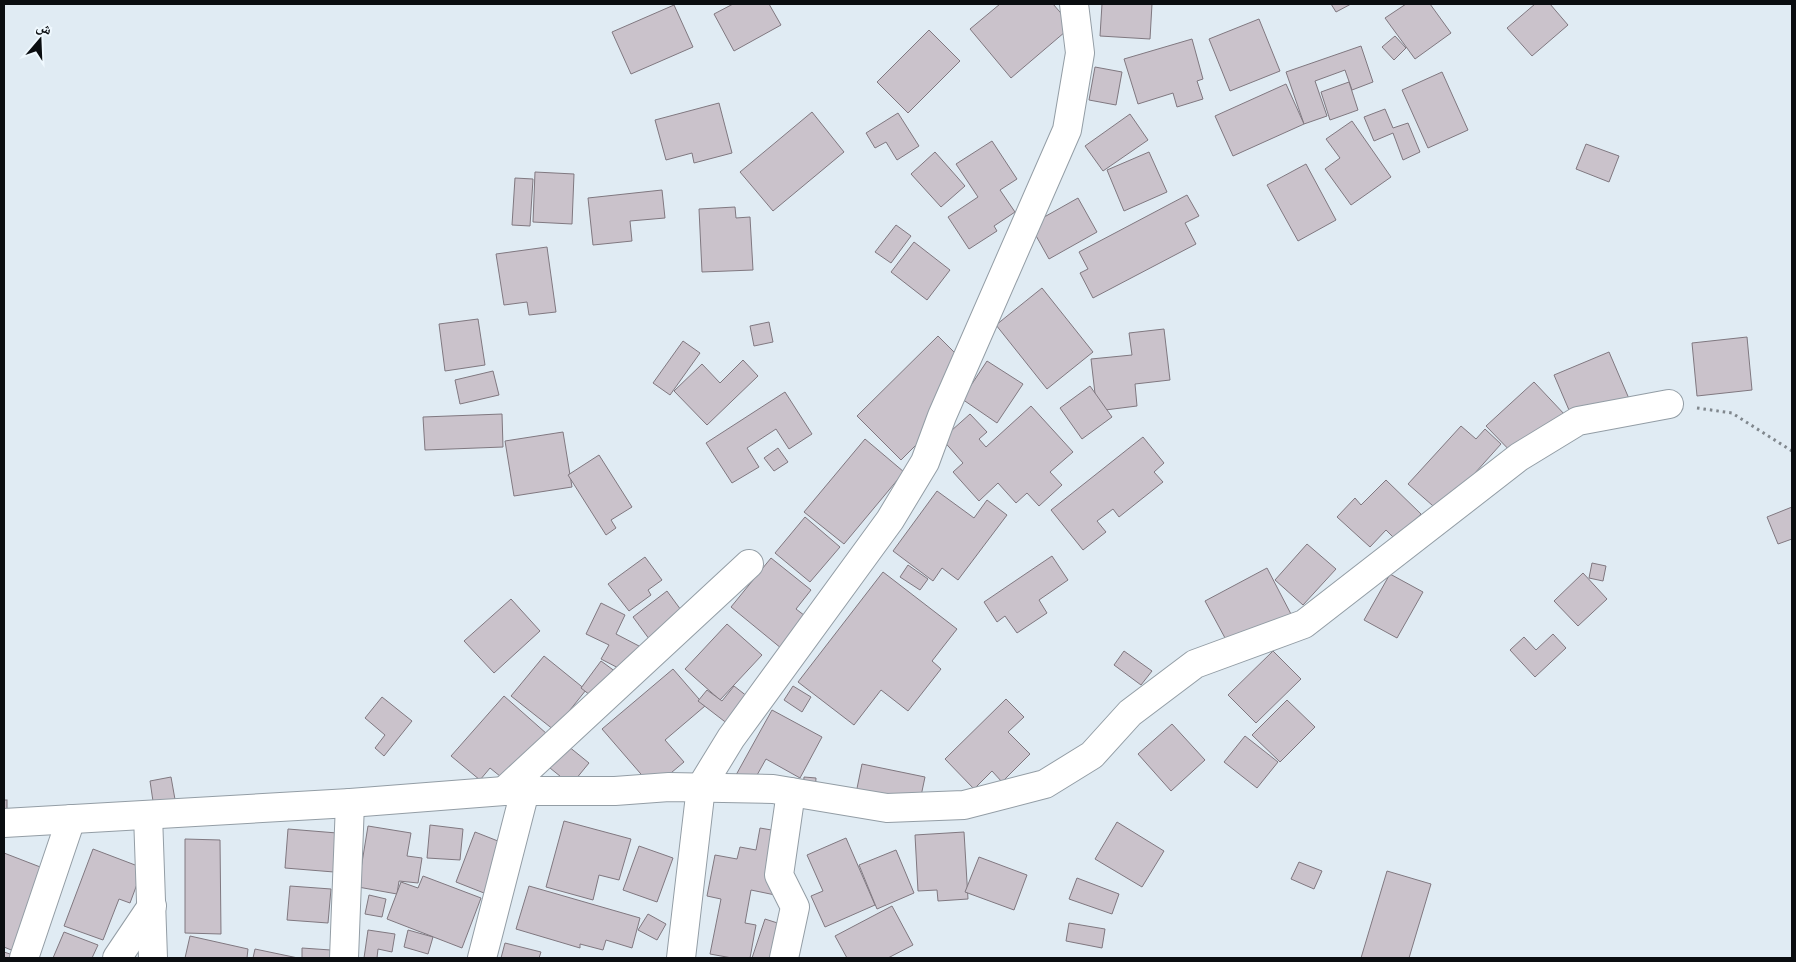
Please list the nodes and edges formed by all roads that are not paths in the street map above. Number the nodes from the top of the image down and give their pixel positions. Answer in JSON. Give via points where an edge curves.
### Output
{"nodes":[{"id":1,"x":1074,"y":4,"type":"edge"},
{"id":2,"x":1669,"y":404,"type":"road end"},
{"id":3,"x":749,"y":564,"type":"dead end"},
{"id":4,"x":701,"y":787,"type":"junction"},
{"id":5,"x":515,"y":791,"type":"junction"},
{"id":6,"x":791,"y":792,"type":"junction"},
{"id":7,"x":350,"y":803,"type":"junction"},
{"id":8,"x":148,"y":815,"type":"junction"},
{"id":9,"x":70,"y":819,"type":"junction"},
{"id":10,"x":4,"y":823,"type":"edge"},
{"id":11,"x":152,"y":906,"type":"junction"},
{"id":12,"x":24,"y":958,"type":"edge"},
{"id":13,"x":117,"y":958,"type":"edge"},
{"id":14,"x":153,"y":958,"type":"edge"},
{"id":15,"x":344,"y":958,"type":"edge"},
{"id":16,"x":482,"y":958,"type":"edge"},
{"id":17,"x":681,"y":958,"type":"edge"},
{"id":18,"x":784,"y":958,"type":"edge"}],
"edges":[{"from":1,"to":4,"type":"street","via":[[1080,53],[1067,130],[925,462],[890,520],[731,738]]},
{"from":2,"to":6,"type":"street","via":[[1578,421],[1518,457],[1304,624],[1195,664],[1130,713],[1092,755],[1044,784],[964,805],[887,808]]},
{"from":3,"to":5,"type":"street"},
{"from":4,"to":5,"type":"street","via":[[615,792]]},
{"from":4,"to":6,"type":"street"},
{"from":4,"to":17,"type":"street"},
{"from":5,"to":7,"type":"street"},
{"from":5,"to":16,"type":"street"},
{"from":6,"to":18,"type":"street","via":[[779,875],[795,908]]},
{"from":7,"to":8,"type":"street"},
{"from":7,"to":15,"type":"street"},
{"from":8,"to":9,"type":"street"},
{"from":8,"to":11,"type":"street"},
{"from":9,"to":10,"type":"street"},
{"from":9,"to":12,"type":"street"},
{"from":11,"to":13,"type":"street"},
{"from":11,"to":14,"type":"street"}]}
